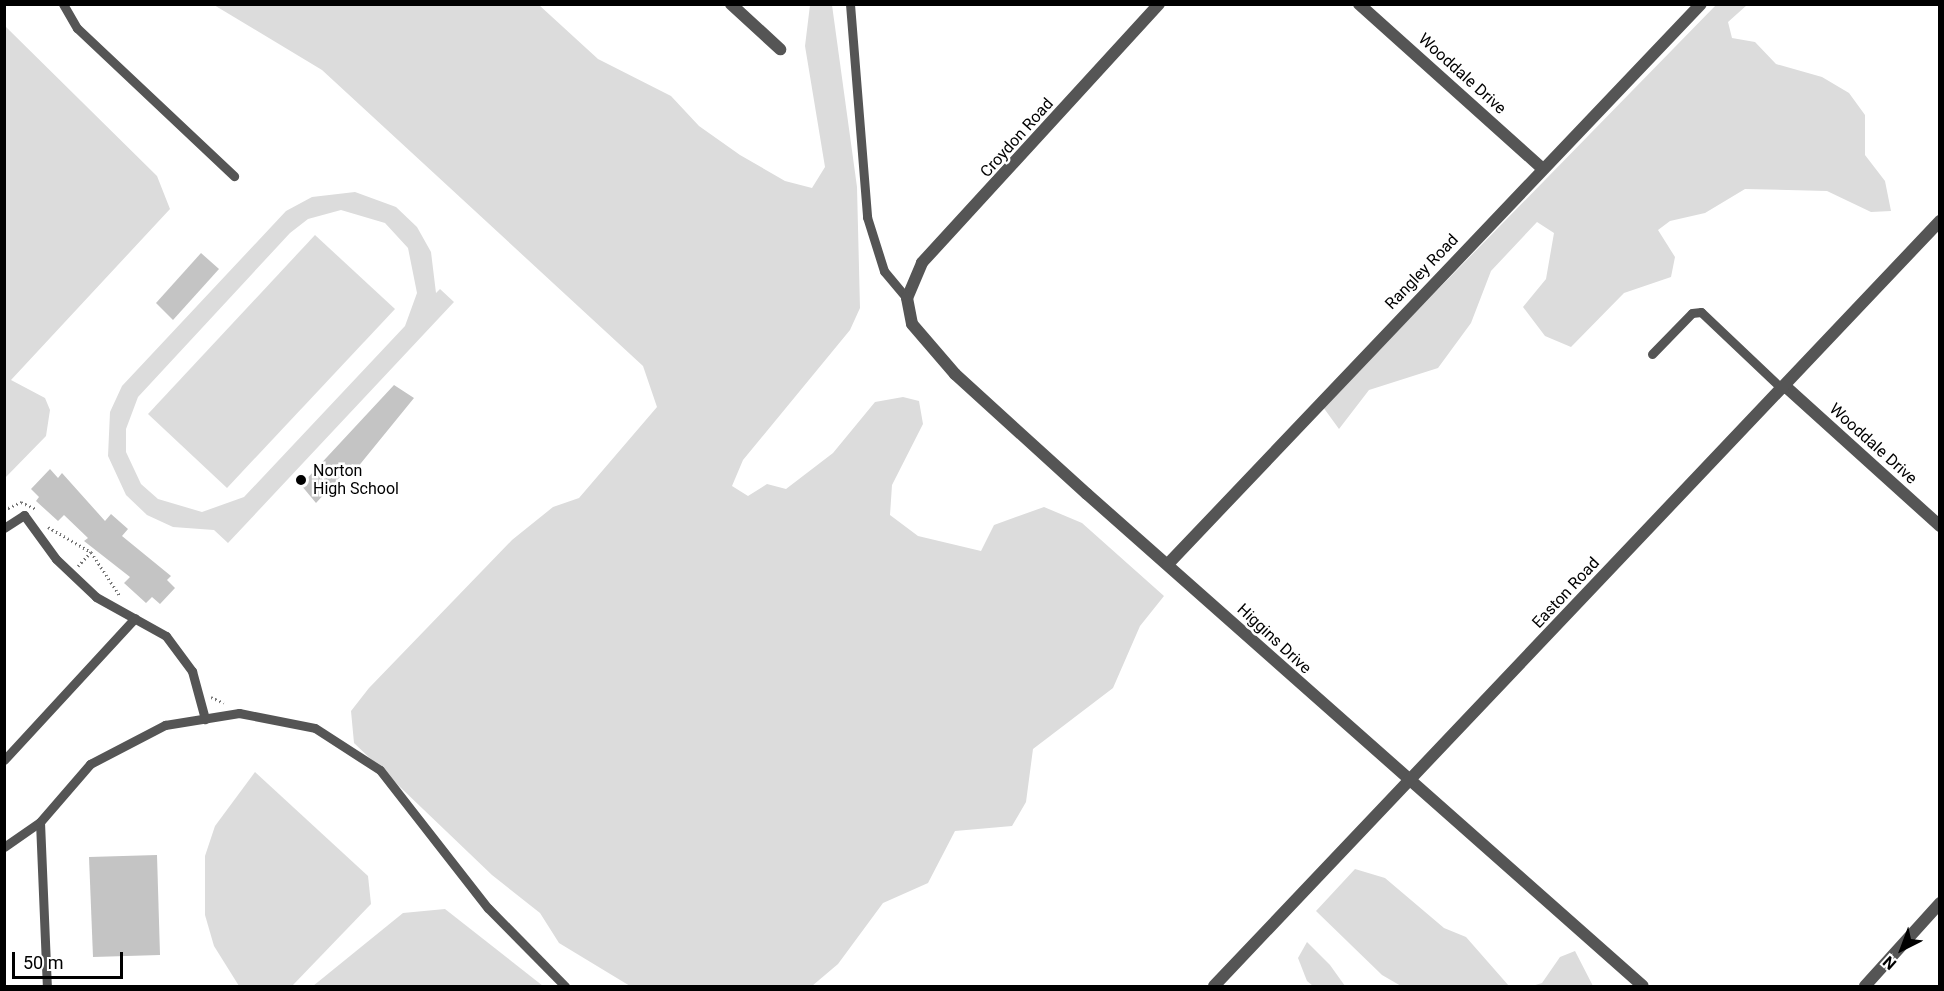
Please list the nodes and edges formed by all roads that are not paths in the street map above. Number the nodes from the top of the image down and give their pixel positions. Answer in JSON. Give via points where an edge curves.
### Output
{"nodes":[{"id":1,"x":63,"y":4,"type":"edge"},
{"id":2,"x":731,"y":4,"type":"edge"},
{"id":3,"x":850,"y":4,"type":"edge"},
{"id":4,"x":1159,"y":4,"type":"edge"},
{"id":5,"x":1359,"y":4,"type":"edge"},
{"id":6,"x":1701,"y":4,"type":"edge"},
{"id":7,"x":780,"y":49,"type":"dead end"},
{"id":8,"x":1543,"y":169,"type":"junction"},
{"id":9,"x":234,"y":176,"type":"dead end"},
{"id":10,"x":1940,"y":221,"type":"edge"},
{"id":11,"x":907,"y":298,"type":"junction"},
{"id":12,"x":1652,"y":354,"type":"dead end"},
{"id":13,"x":1783,"y":387,"type":"junction"},
{"id":14,"x":1940,"y":526,"type":"edge"},
{"id":15,"x":4,"y":528,"type":"edge"},
{"id":16,"x":1168,"y":564,"type":"junction"},
{"id":17,"x":135,"y":618,"type":"junction"},
{"id":18,"x":205,"y":719,"type":"junction"},
{"id":19,"x":4,"y":760,"type":"edge"},
{"id":20,"x":1412,"y":780,"type":"junction"},
{"id":21,"x":40,"y":822,"type":"junction"},
{"id":22,"x":4,"y":847,"type":"edge"},
{"id":23,"x":1940,"y":903,"type":"edge"},
{"id":24,"x":47,"y":987,"type":"edge"},
{"id":25,"x":565,"y":987,"type":"edge"},
{"id":26,"x":1214,"y":987,"type":"edge"},
{"id":27,"x":1643,"y":987,"type":"edge"},
{"id":28,"x":1865,"y":987,"type":"edge"}],
"edges":[{"from":1,"to":9,"type":"lane","via":[[77,28]]},
{"from":2,"to":7,"type":"street"},
{"from":3,"to":11,"type":"lane","via":[[867,217],[884,271]]},
{"from":4,"to":11,"type":"street","name":"Croydon Road","via":[[922,263]]},
{"from":5,"to":8,"type":"street","name":"Wooddale Drive"},
{"from":6,"to":8,"type":"street","name":"Rangley Road"},
{"from":8,"to":16,"type":"street","name":"Rangley Road"},
{"from":10,"to":13,"type":"street","name":"Easton Road"},
{"from":11,"to":16,"type":"street","name":"Higgins Drive","via":[[912,324],[924,342]]},
{"from":12,"to":13,"type":"lane","via":[[1692,313],[1701,312]]},
{"from":13,"to":14,"type":"street","name":"Wooddale Drive"},
{"from":13,"to":20,"type":"street","name":"Easton Road"},
{"from":15,"to":17,"type":"lane","via":[[24,515],[56,559],[96,597]]},
{"from":16,"to":20,"type":"street","name":"Higgins Drive"},
{"from":17,"to":18,"type":"lane","via":[[166,636],[192,670]]},
{"from":17,"to":19,"type":"lane"},
{"from":18,"to":21,"type":"lane","via":[[165,725],[90,764]]},
{"from":18,"to":25,"type":"lane","via":[[239,713],[315,728],[380,770],[488,908]]},
{"from":20,"to":26,"type":"street","name":"Easton Road"},
{"from":20,"to":27,"type":"street","name":"Higgins Drive"},
{"from":21,"to":22,"type":"lane"},
{"from":21,"to":24,"type":"lane"},
{"from":23,"to":28,"type":"street"}]}
